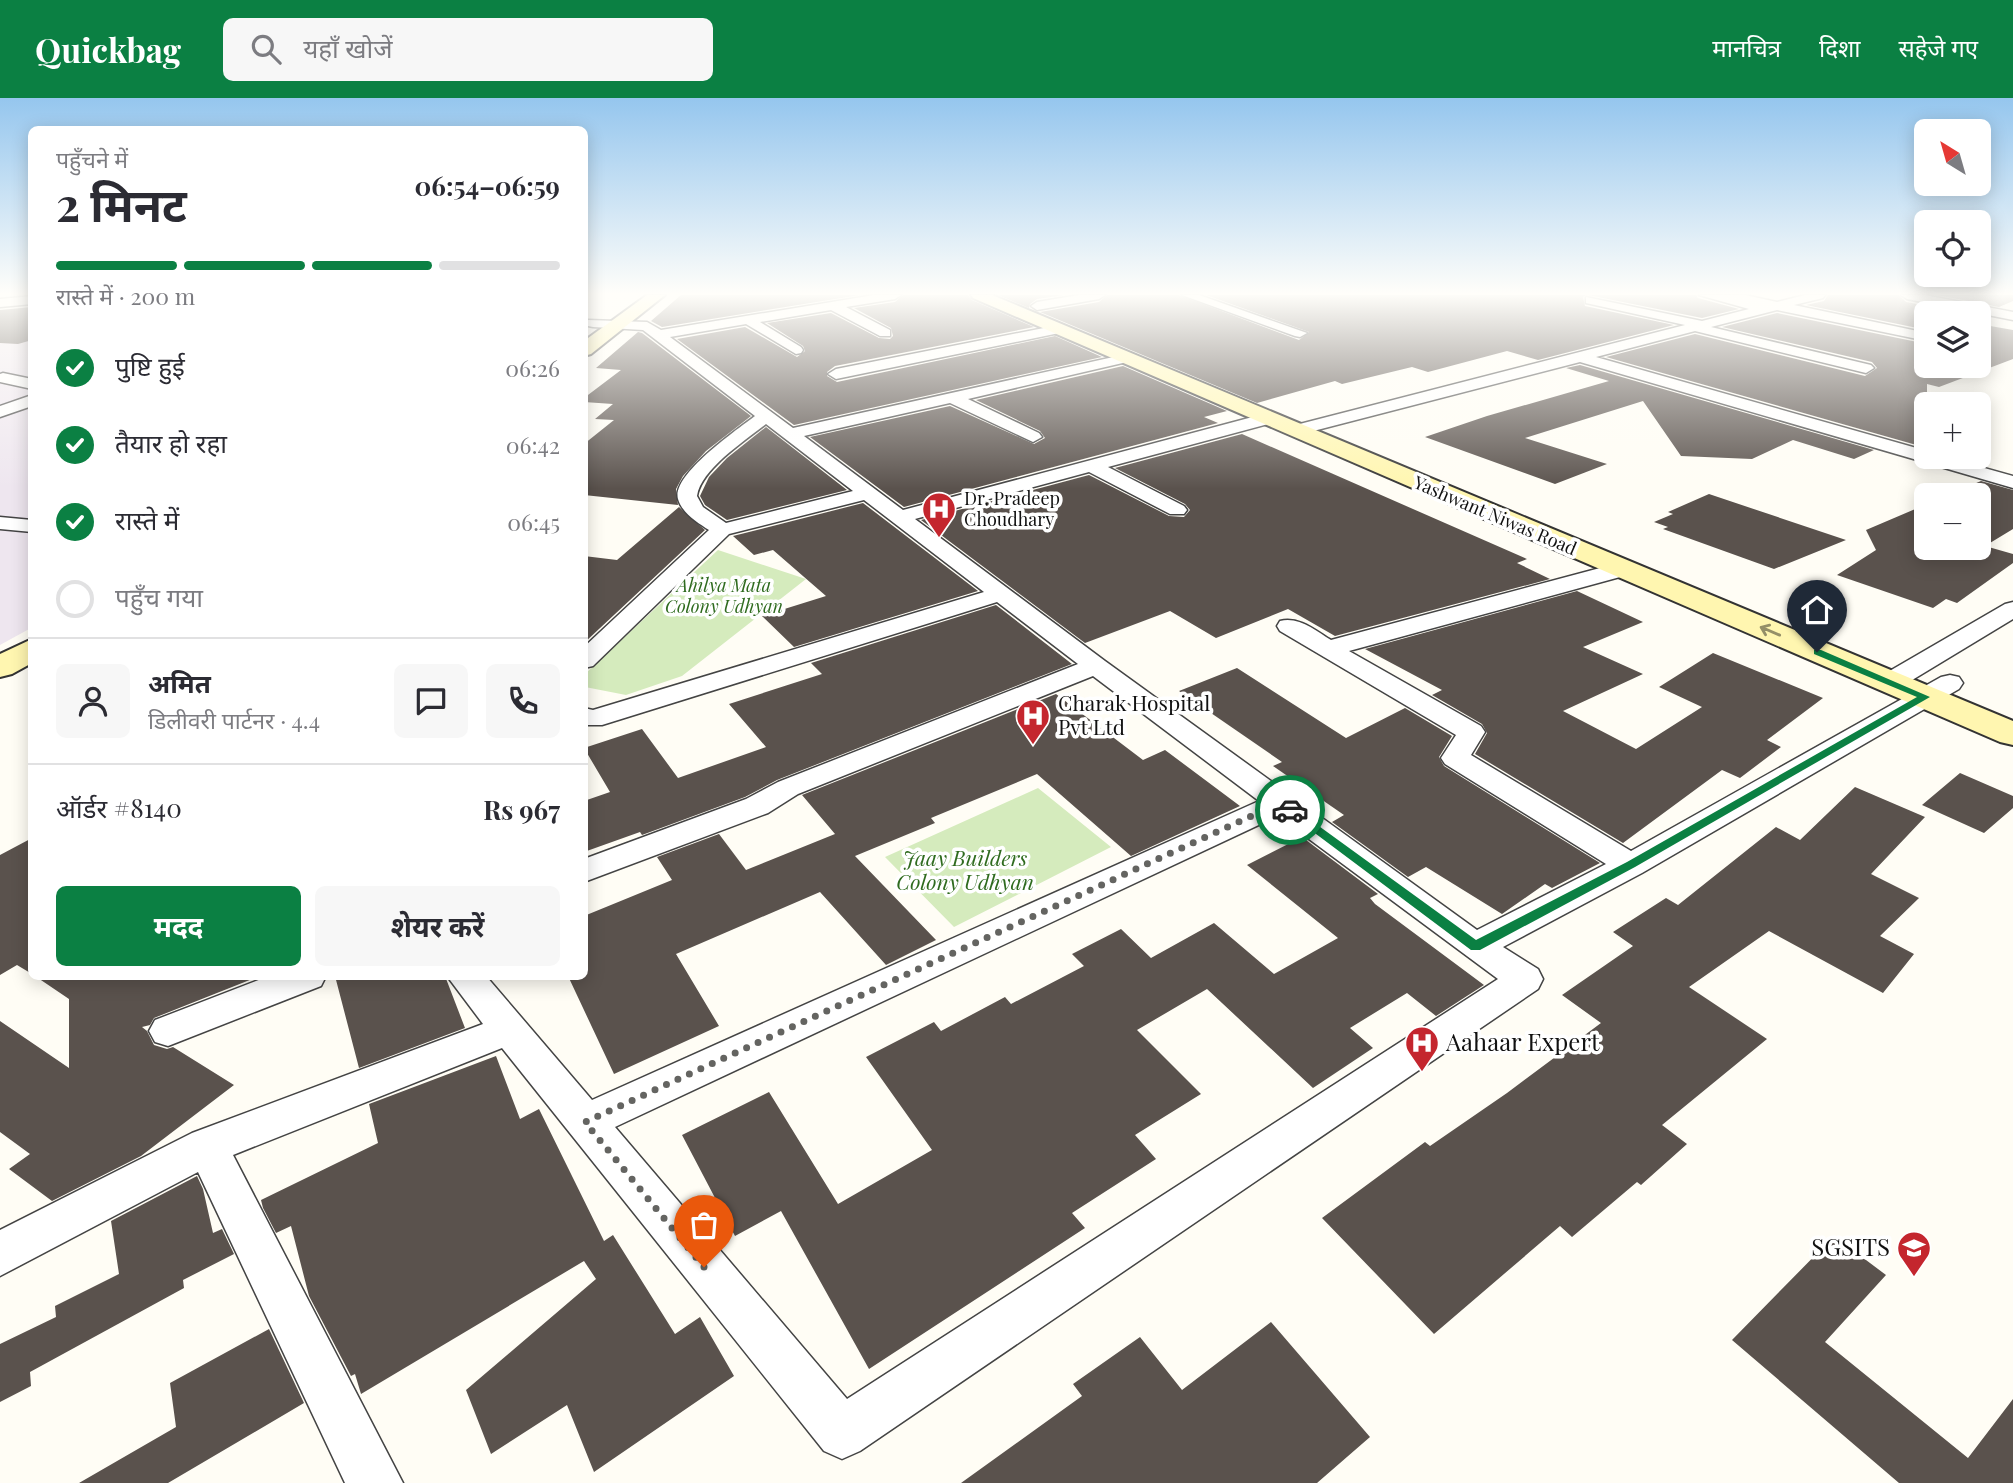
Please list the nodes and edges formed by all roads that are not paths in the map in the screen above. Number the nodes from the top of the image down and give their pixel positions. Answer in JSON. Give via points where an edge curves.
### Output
{"nodes":[{"id":1,"x":690,"y":360,"type":"edge"},
{"id":2,"x":907,"y":360,"type":"edge"},
{"id":3,"x":1120,"y":360,"type":"edge"},
{"id":4,"x":1131,"y":360,"type":"edge"},
{"id":5,"x":1166,"y":360,"type":"edge"},
{"id":6,"x":1564,"y":360,"type":"edge"},
{"id":7,"x":1591,"y":360,"type":"edge"},
{"id":8,"x":1832,"y":360,"type":"edge"},
{"id":9,"x":1866,"y":368,"type":"dead end"},
{"id":10,"x":836,"y":374,"type":"dead end"},
{"id":11,"x":3,"y":378,"type":"dead end"},
{"id":12,"x":28,"y":383,"type":"edge"},
{"id":13,"x":953,"y":398,"type":"junction"},
{"id":14,"x":28,"y":402,"type":"edge"},
{"id":15,"x":0,"y":412,"type":"edge"},
{"id":16,"x":766,"y":416,"type":"junction"},
{"id":17,"x":1266,"y":419,"type":"junction"},
{"id":18,"x":1321,"y":424,"type":"junction"},
{"id":19,"x":1294,"y":431,"type":"junction"},
{"id":20,"x":791,"y":434,"type":"junction"},
{"id":21,"x":1033,"y":437,"type":"dead end"},
{"id":22,"x":1091,"y":466,"type":"junction"},
{"id":23,"x":2013,"y":482,"type":"edge"},
{"id":24,"x":868,"y":493,"type":"junction"},
{"id":25,"x":1177,"y":510,"type":"dead end"},
{"id":26,"x":899,"y":517,"type":"junction"},
{"id":27,"x":0,"y":523,"type":"edge"},
{"id":28,"x":28,"y":526,"type":"edge"},
{"id":29,"x":722,"y":530,"type":"junction"},
{"id":30,"x":1623,"y":569,"type":"junction"},
{"id":31,"x":1001,"y":594,"type":"junction"},
{"id":32,"x":2013,"y":609,"type":"edge"},
{"id":33,"x":1289,"y":626,"type":"dead end"},
{"id":34,"x":1327,"y":649,"type":"junction"},
{"id":35,"x":28,"y":651,"type":"edge"},
{"id":36,"x":588,"y":657,"type":"edge"},
{"id":37,"x":1096,"y":666,"type":"junction"},
{"id":38,"x":0,"y":667,"type":"edge"},
{"id":39,"x":1914,"y":668,"type":"junction"},
{"id":40,"x":28,"y":680,"type":"edge"},
{"id":41,"x":1890,"y":682,"type":"junction"},
{"id":42,"x":1938,"y":690,"type":"junction"},
{"id":43,"x":0,"y":695,"type":"edge"},
{"id":44,"x":2013,"y":709,"type":"edge"},
{"id":45,"x":588,"y":718,"type":"edge"},
{"id":46,"x":2013,"y":734,"type":"edge"},
{"id":47,"x":1280,"y":803,"type":"junction"},
{"id":48,"x":1631,"y":864,"type":"junction"},
{"id":49,"x":588,"y":869,"type":"edge"},
{"id":50,"x":1475,"y":946,"type":"junction"},
{"id":51,"x":298,"y":980,"type":"edge"},
{"id":52,"x":469,"y":980,"type":"edge"},
{"id":53,"x":510,"y":1029,"type":"junction"},
{"id":54,"x":168,"y":1031,"type":"dead end"},
{"id":55,"x":585,"y":1122,"type":"junction"},
{"id":56,"x":207,"y":1146,"type":"junction"},
{"id":57,"x":0,"y":1254,"type":"edge"},
{"id":58,"x":376,"y":1483,"type":"edge"}],
"edges":[{"from":1,"to":16,"type":"street"},
{"from":2,"to":10,"type":"street"},
{"from":3,"to":13,"type":"street"},
{"from":4,"to":17,"type":"main road","name":"Yashwant Niwas Road"},
{"from":5,"to":18,"type":"main road","name":"Yashwant Niwas Road"},
{"from":6,"to":18,"type":"street"},
{"from":7,"to":23,"type":"street"},
{"from":8,"to":9,"type":"street"},
{"from":11,"to":12,"type":"street"},
{"from":13,"to":20,"type":"street"},
{"from":13,"to":21,"type":"street"},
{"from":14,"to":15,"type":"street"},
{"from":16,"to":20,"type":"street"},
{"from":16,"to":29,"type":"street","via":[[688,485],[687,497],[694,508]]},
{"from":17,"to":19,"type":"main road","name":"Yashwant Niwas Road"},
{"from":17,"to":22,"type":"street"},
{"from":18,"to":19,"type":"street"},
{"from":18,"to":39,"type":"main road","name":"Yashwant Niwas Road"},
{"from":19,"to":30,"type":"main road","name":"Yashwant Niwas Road"},
{"from":20,"to":24,"type":"street"},
{"from":22,"to":25,"type":"street"},
{"from":22,"to":26,"type":"street"},
{"from":24,"to":26,"type":"street"},
{"from":24,"to":29,"type":"street"},
{"from":26,"to":31,"type":"street"},
{"from":27,"to":28,"type":"street"},
{"from":29,"to":36,"type":"street"},
{"from":30,"to":34,"type":"street"},
{"from":41,"to":30,"type":"main road","name":"Yashwant Niwas Road","one_way":true},
{"from":31,"to":37,"type":"street"},
{"from":31,"to":45,"type":"street"},
{"from":32,"to":39,"type":"street"},
{"from":33,"to":34,"type":"street"},
{"from":34,"to":48,"type":"street","via":[[1471,732],[1455,758]]},
{"from":35,"to":38,"type":"main road"},
{"from":37,"to":47,"type":"street"},
{"from":37,"to":49,"type":"street","via":[[788,788],[757,806]]},
{"from":39,"to":41,"type":"street"},
{"from":39,"to":42,"type":"main road","name":"Yashwant Niwas Road"},
{"from":40,"to":43,"type":"main road"},
{"from":41,"to":42,"type":"main road","name":"Yashwant Niwas Road"},
{"from":42,"to":44,"type":"main road","name":"Yashwant Niwas Road"},
{"from":42,"to":46,"type":"main road","name":"Yashwant Niwas Road"},
{"from":42,"to":48,"type":"street"},
{"from":47,"to":50,"type":"street"},
{"from":47,"to":55,"type":"street"},
{"from":48,"to":50,"type":"street"},
{"from":50,"to":55,"type":"street","via":[[1525,979],[842,1433]]},
{"from":51,"to":54,"type":"street"},
{"from":52,"to":53,"type":"street"},
{"from":53,"to":55,"type":"street"},
{"from":53,"to":56,"type":"street"},
{"from":56,"to":57,"type":"street"},
{"from":56,"to":58,"type":"street"}]}
